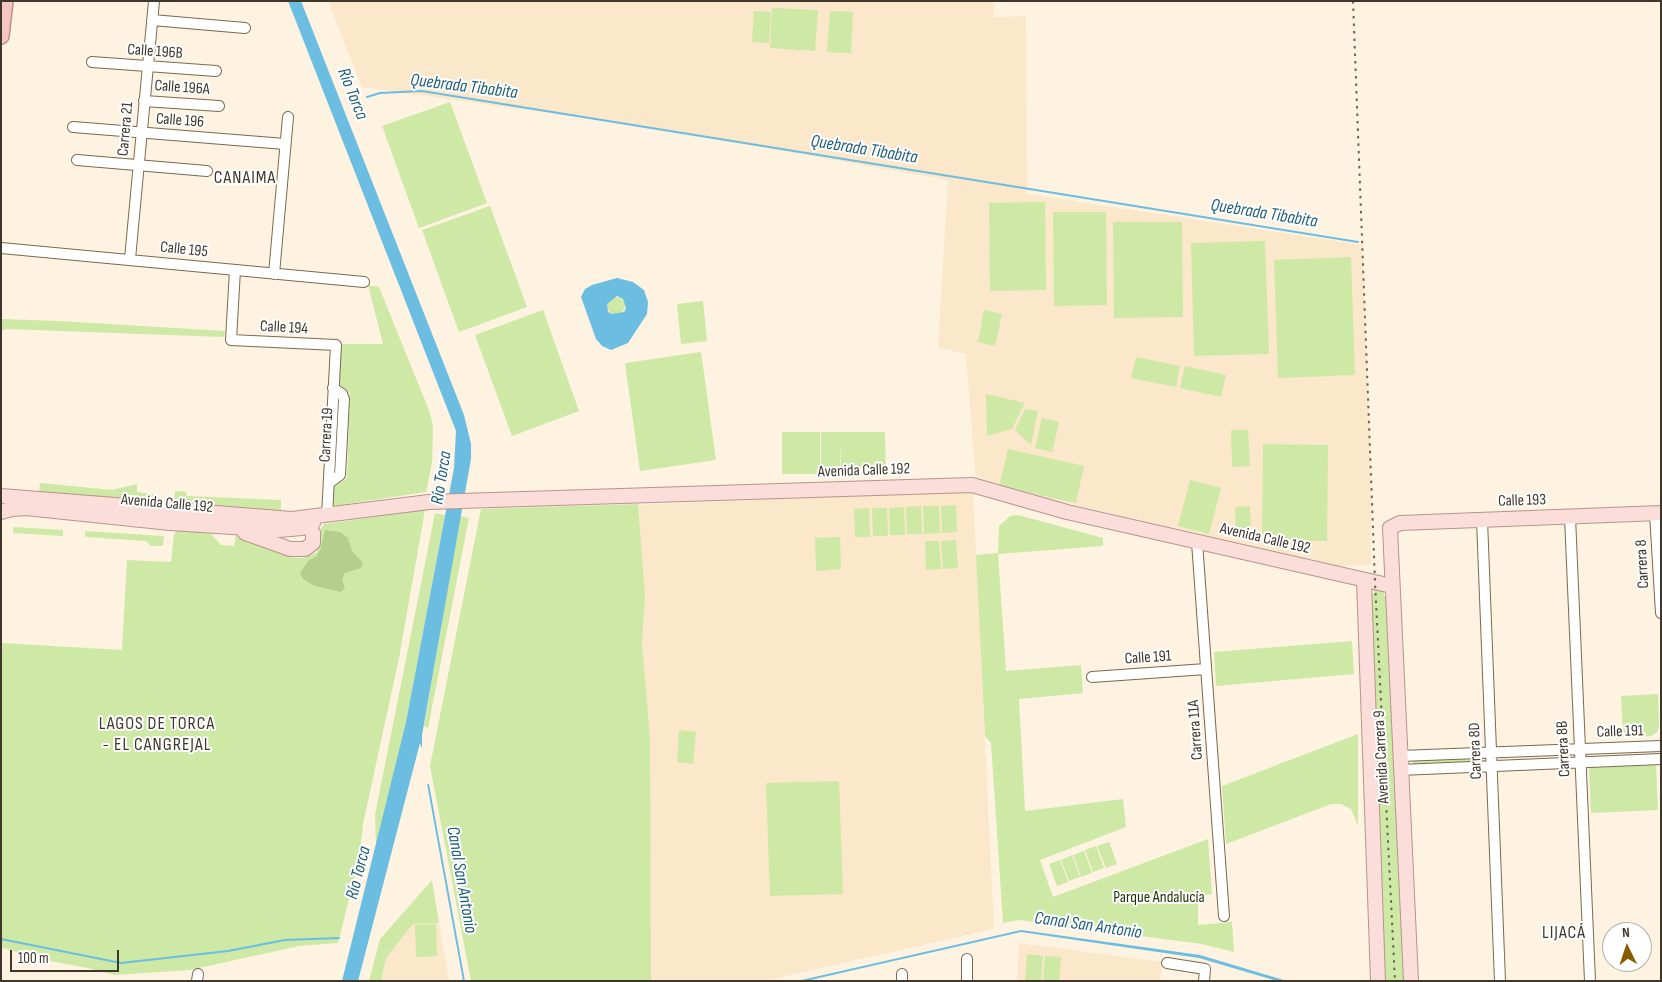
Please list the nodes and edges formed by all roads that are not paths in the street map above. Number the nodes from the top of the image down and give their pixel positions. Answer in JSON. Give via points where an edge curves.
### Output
{"nodes":[{"id":1,"x":5,"y":1,"type":"edge"},
{"id":2,"x":154,"y":1,"type":"edge"},
{"id":3,"x":152,"y":20,"type":"junction"},
{"id":4,"x":245,"y":28,"type":"dead end"},
{"id":5,"x":1,"y":36,"type":"edge"},
{"id":6,"x":92,"y":62,"type":"dead end"},
{"id":7,"x":148,"y":66,"type":"junction"},
{"id":8,"x":216,"y":71,"type":"dead end"},
{"id":9,"x":144,"y":101,"type":"junction"},
{"id":10,"x":218,"y":106,"type":"dead end"},
{"id":11,"x":288,"y":117,"type":"dead end"},
{"id":12,"x":73,"y":128,"type":"dead end"},
{"id":13,"x":141,"y":133,"type":"junction"},
{"id":14,"x":286,"y":144,"type":"junction"},
{"id":15,"x":77,"y":160,"type":"dead end"},
{"id":16,"x":138,"y":167,"type":"junction"},
{"id":17,"x":207,"y":171,"type":"dead end"},
{"id":18,"x":1,"y":248,"type":"edge"},
{"id":19,"x":130,"y":259,"type":"junction"},
{"id":20,"x":235,"y":270,"type":"junction"},
{"id":21,"x":274,"y":274,"type":"junction"},
{"id":22,"x":364,"y":282,"type":"dead end"},
{"id":23,"x":336,"y":345,"type":"joint"},
{"id":24,"x":1,"y":496,"type":"edge"},
{"id":25,"x":1,"y":512,"type":"edge"},
{"id":26,"x":1658,"y":513,"type":"edge"},
{"id":27,"x":327,"y":516,"type":"junction"},
{"id":28,"x":171,"y":517,"type":"junction"},
{"id":29,"x":1570,"y":517,"type":"junction"},
{"id":30,"x":292,"y":519,"type":"junction"},
{"id":31,"x":1482,"y":520,"type":"junction"},
{"id":32,"x":307,"y":526,"type":"junction"},
{"id":33,"x":230,"y":527,"type":"junction"},
{"id":34,"x":1389,"y":532,"type":"joint"},
{"id":35,"x":1197,"y":542,"type":"junction"},
{"id":36,"x":1364,"y":580,"type":"junction"},
{"id":37,"x":1392,"y":586,"type":"junction"},
{"id":38,"x":1661,"y":612,"type":"edge"},
{"id":39,"x":1206,"y":669,"type":"junction"},
{"id":40,"x":1092,"y":677,"type":"dead end"},
{"id":41,"x":1661,"y":746,"type":"edge"},
{"id":42,"x":1579,"y":749,"type":"junction"},
{"id":43,"x":1491,"y":752,"type":"junction"},
{"id":44,"x":1400,"y":756,"type":"junction"},
{"id":45,"x":1661,"y":758,"type":"edge"},
{"id":46,"x":1580,"y":762,"type":"junction"},
{"id":47,"x":1492,"y":766,"type":"junction"},
{"id":48,"x":1400,"y":770,"type":"junction"},
{"id":49,"x":1224,"y":916,"type":"dead end"},
{"id":50,"x":967,"y":959,"type":"dead end"},
{"id":51,"x":1167,"y":963,"type":"dead end"},
{"id":52,"x":967,"y":981,"type":"edge"},
{"id":53,"x":1204,"y":981,"type":"edge"},
{"id":54,"x":1378,"y":981,"type":"edge"},
{"id":55,"x":1411,"y":981,"type":"edge"},
{"id":56,"x":1500,"y":981,"type":"edge"},
{"id":57,"x":1590,"y":981,"type":"edge"}],
"edges":[{"from":1,"to":5,"type":"highway"},
{"from":2,"to":3,"type":"street","name":"Carrera 21"},
{"from":3,"to":4,"type":"street"},
{"from":3,"to":7,"type":"street","name":"Carrera 21"},
{"from":6,"to":7,"type":"street","name":"Calle 196B"},
{"from":7,"to":8,"type":"street","name":"Calle 196B"},
{"from":7,"to":9,"type":"street","name":"Carrera 21"},
{"from":9,"to":10,"type":"street","name":"Calle 196A"},
{"from":9,"to":13,"type":"street","name":"Carrera 21"},
{"from":11,"to":14,"type":"street"},
{"from":12,"to":13,"type":"street","name":"Calle 196"},
{"from":13,"to":14,"type":"street","name":"Calle 196"},
{"from":13,"to":16,"type":"street","name":"Carrera 21"},
{"from":14,"to":21,"type":"street"},
{"from":15,"to":16,"type":"street"},
{"from":16,"to":17,"type":"street"},
{"from":16,"to":19,"type":"street","name":"Carrera 21"},
{"from":18,"to":19,"type":"street","name":"Calle 195"},
{"from":19,"to":20,"type":"street","name":"Calle 195"},
{"from":20,"to":21,"type":"street","name":"Calle 195"},
{"from":20,"to":23,"type":"street","name":"Calle 194","via":[[230,340]]},
{"from":21,"to":22,"type":"street","name":"Calle 195"},
{"from":23,"to":27,"type":"street","name":"Carrera 19"},
{"from":24,"to":28,"type":"main road","name":"Avenida Calle 192"},
{"from":25,"to":28,"type":"main road","name":"Avenida Calle 192","via":[[26,508]]},
{"from":26,"to":29,"type":"main road","name":"Calle 193"},
{"from":26,"to":38,"type":"street","name":"Carrera 8"},
{"from":27,"to":30,"type":"main road","name":"Avenida Calle 192"},
{"from":27,"to":32,"type":"main road","name":"Avenida Calle 192"},
{"from":27,"to":35,"type":"main road","name":"Avenida Calle 192","via":[[443,502],[972,485],[1056,509]]},
{"from":28,"to":30,"type":"main road","name":"Avenida Calle 192"},
{"from":28,"to":33,"type":"main road","name":"Avenida Calle 192"},
{"from":29,"to":31,"type":"main road","name":"Calle 193"},
{"from":29,"to":42,"type":"street","name":"Carrera 8B"},
{"from":30,"to":32,"type":"main road"},
{"from":31,"to":34,"type":"main road","name":"Calle 193","via":[[1395,524]]},
{"from":31,"to":43,"type":"street","name":"Carrera 8D"},
{"from":32,"to":33,"type":"main road","name":"Avenida Calle 192","via":[[287,530]]},
{"from":32,"to":33,"type":"main road","via":[[313,533],[312,543],[299,550]]},
{"from":34,"to":37,"type":"main road","name":"Avenida Carrera 9"},
{"from":35,"to":36,"type":"main road","name":"Avenida Calle 192"},
{"from":35,"to":39,"type":"street","name":"Carrera 11A"},
{"from":36,"to":37,"type":"main road","name":"Avenida Calle 192"},
{"from":36,"to":54,"type":"main road","name":"Avenida Carrera 9"},
{"from":37,"to":44,"type":"main road","name":"Avenida Carrera 9"},
{"from":39,"to":40,"type":"street","name":"Calle 191"},
{"from":39,"to":49,"type":"street","name":"Carrera 11A"},
{"from":41,"to":42,"type":"street","name":"Calle 191"},
{"from":42,"to":43,"type":"street","name":"Calle 191"},
{"from":42,"to":46,"type":"street","name":"Carrera 8B"},
{"from":43,"to":44,"type":"street","name":"Calle 191"},
{"from":43,"to":47,"type":"street","name":"Carrera 8D"},
{"from":44,"to":48,"type":"main road","name":"Avenida Carrera 9"},
{"from":45,"to":46,"type":"street","name":"Calle 191"},
{"from":46,"to":47,"type":"street","name":"Calle 191"},
{"from":46,"to":57,"type":"street","name":"Carrera 8B"},
{"from":47,"to":48,"type":"street","name":"Calle 191"},
{"from":47,"to":56,"type":"street","name":"Carrera 8D"},
{"from":48,"to":55,"type":"main road","name":"Avenida Carrera 9"},
{"from":50,"to":52,"type":"street"},
{"from":51,"to":53,"type":"street","via":[[1205,969]]}]}
